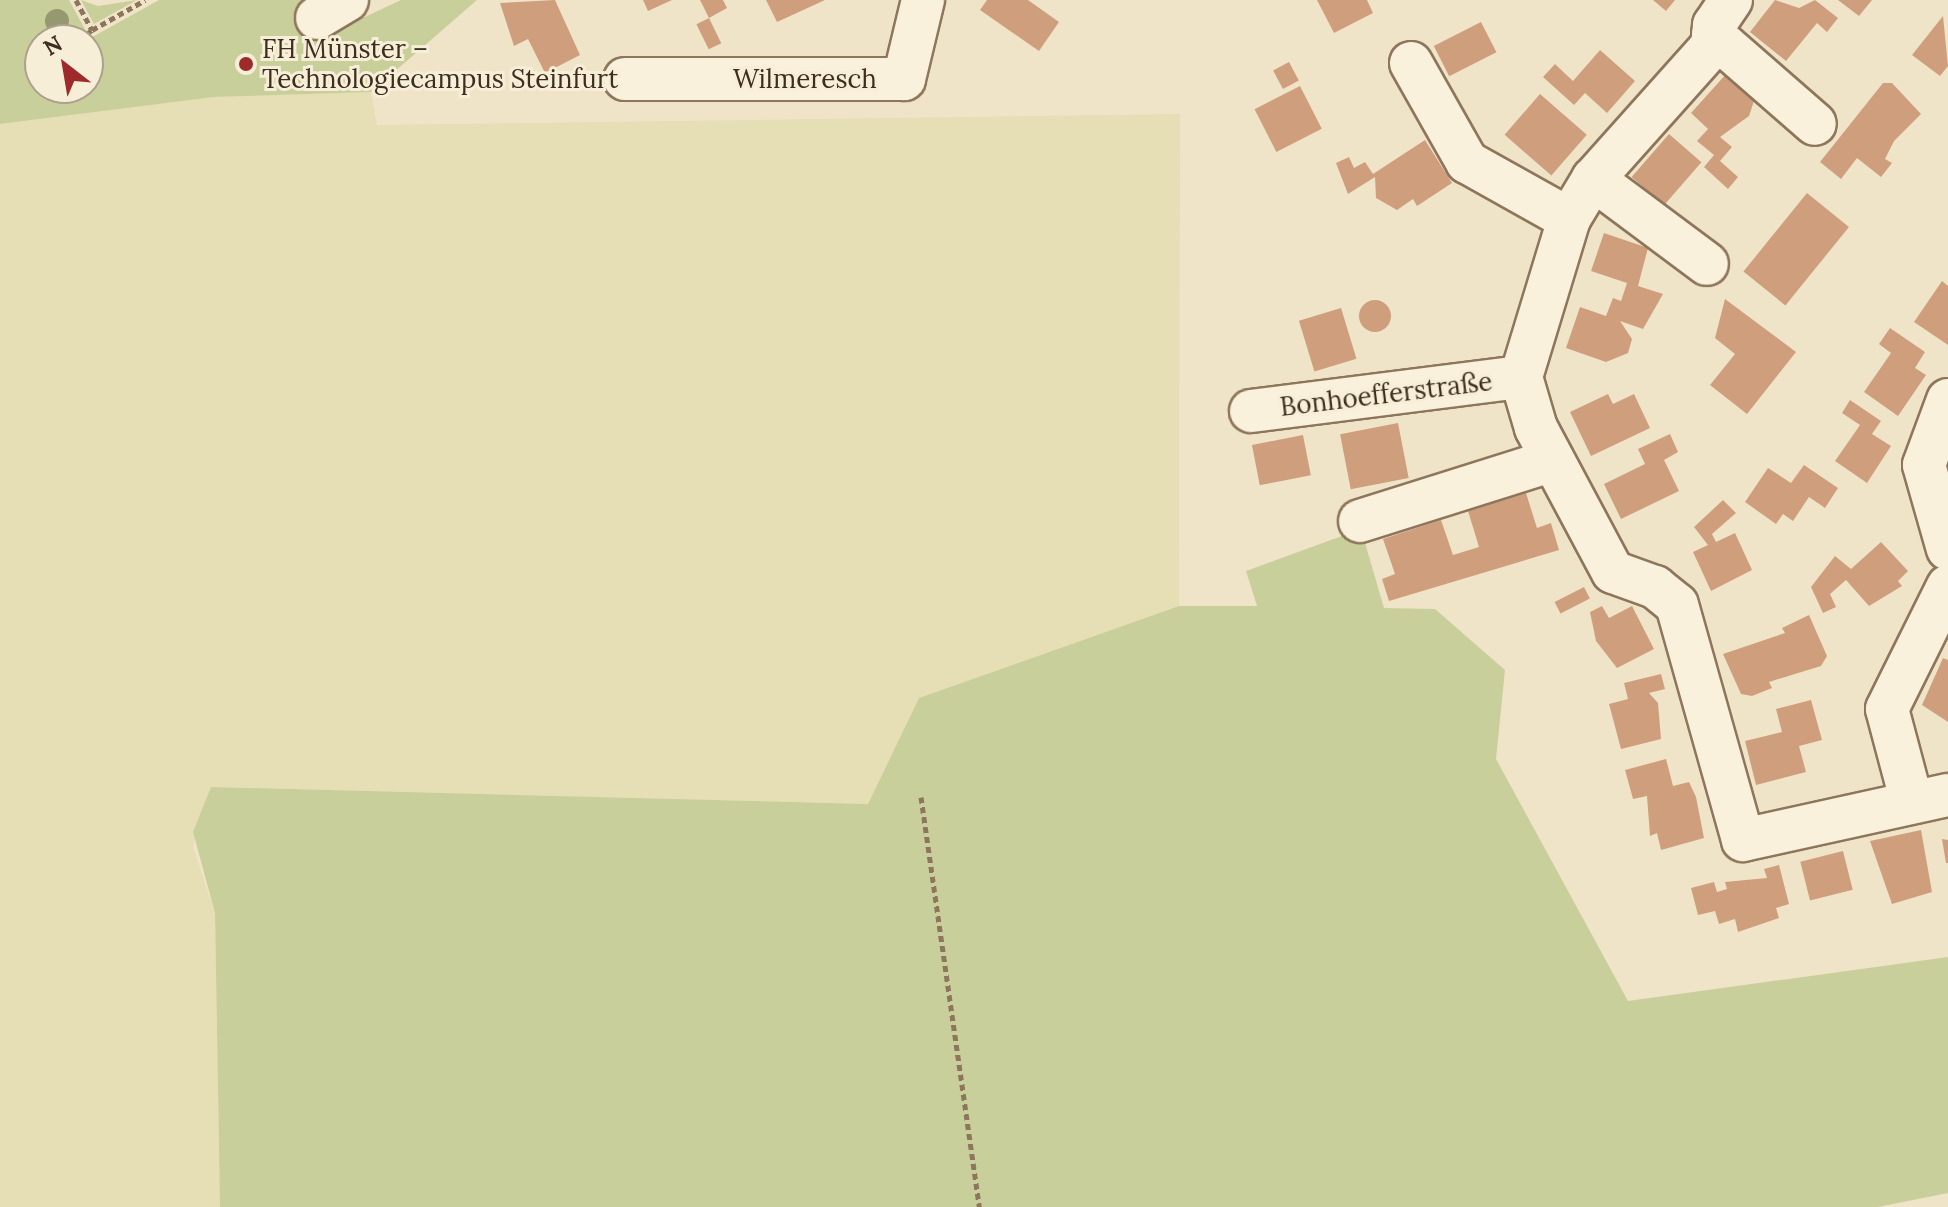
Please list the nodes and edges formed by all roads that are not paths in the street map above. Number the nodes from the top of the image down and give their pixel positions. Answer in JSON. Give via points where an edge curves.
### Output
{"nodes":[{"id":1,"x":923,"y":0,"type":"edge"},
{"id":2,"x":1722,"y":18,"type":"edge"},
{"id":3,"x":1411,"y":63,"type":"dead end"},
{"id":4,"x":625,"y":79,"type":"dead end"},
{"id":5,"x":1815,"y":124,"type":"dead end"},
{"id":6,"x":1593,"y":179,"type":"junction"},
{"id":7,"x":1569,"y":219,"type":"junction"},
{"id":8,"x":1707,"y":264,"type":"dead end"},
{"id":9,"x":1521,"y":377,"type":"junction"},
{"id":10,"x":1948,"y":400,"type":"edge"},
{"id":11,"x":1251,"y":411,"type":"dead end"},
{"id":12,"x":1553,"y":460,"type":"junction"},
{"id":13,"x":1360,"y":521,"type":"dead end"},
{"id":14,"x":1948,"y":549,"type":"edge"},
{"id":15,"x":1948,"y":586,"type":"edge"},
{"id":16,"x":1929,"y":797,"type":"edge"}],
"edges":[{"from":1,"to":4,"type":"street","name":"Wilmeresch","via":[[904,79]]},
{"from":2,"to":5,"type":"street","name":"Bonhoefferstraße"},
{"from":2,"to":6,"type":"street","name":"Bonhoefferstraße","via":[[1712,46]]},
{"from":3,"to":7,"type":"street","via":[[1467,162]]},
{"from":6,"to":7,"type":"street","name":"Bonhoefferstraße"},
{"from":6,"to":8,"type":"street"},
{"from":7,"to":9,"type":"street","name":"Bonhoefferstraße"},
{"from":9,"to":11,"type":"street","name":"Bonhoefferstraße"},
{"from":9,"to":12,"type":"street","name":"Bonhoefferstraße"},
{"from":10,"to":14,"type":"street","via":[[1924,465]]},
{"from":12,"to":13,"type":"street"},
{"from":12,"to":16,"type":"street","name":"Bonhoefferstraße","via":[[1613,572],[1655,587],[1677,605],[1743,840]]},
{"from":15,"to":16,"type":"street","via":[[1887,709]]}]}
